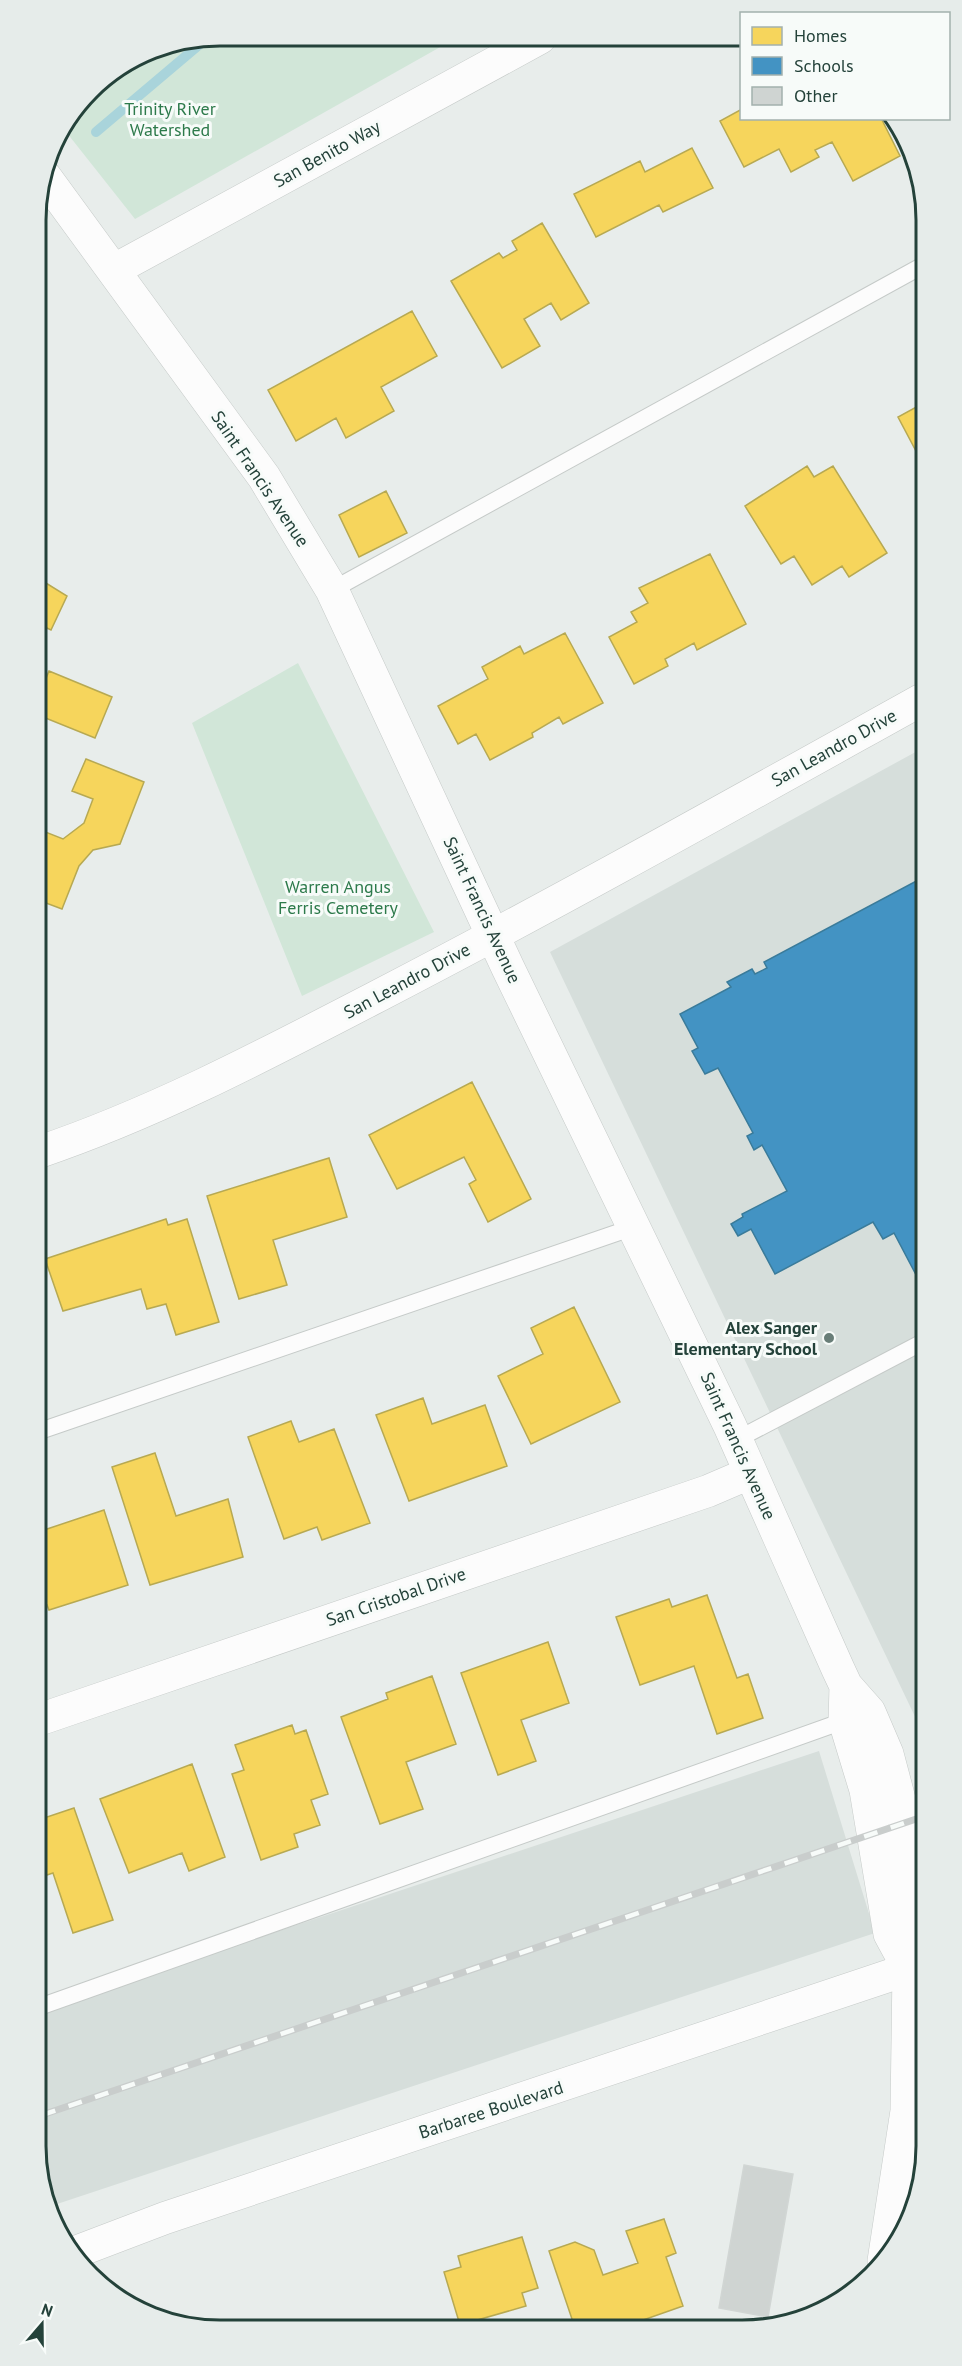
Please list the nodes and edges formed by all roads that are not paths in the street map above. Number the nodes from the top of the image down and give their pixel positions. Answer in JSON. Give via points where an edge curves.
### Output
{"nodes":[{"id":1,"x":525,"y":46,"type":"edge"},
{"id":2,"x":50,"y":184,"type":"edge"},
{"id":3,"x":916,"y":269,"type":"edge"},
{"id":4,"x":114,"y":270,"type":"junction"},
{"id":5,"x":332,"y":590,"type":"junction"},
{"id":6,"x":916,"y":703,"type":"edge"},
{"id":7,"x":493,"y":935,"type":"junction"},
{"id":8,"x":47,"y":1149,"type":"edge"},
{"id":9,"x":634,"y":1227,"type":"junction"},
{"id":10,"x":915,"y":1346,"type":"edge"},
{"id":11,"x":46,"y":1429,"type":"edge"},
{"id":12,"x":736,"y":1440,"type":"junction"},
{"id":13,"x":750,"y":1473,"type":"junction"},
{"id":14,"x":857,"y":1716,"type":"junction"},
{"id":15,"x":46,"y":1717,"type":"edge"},
{"id":16,"x":915,"y":1907,"type":"edge"},
{"id":17,"x":915,"y":1949,"type":"edge"},
{"id":18,"x":909,"y":1969,"type":"junction"},
{"id":19,"x":46,"y":2005,"type":"edge"},
{"id":20,"x":887,"y":2241,"type":"edge"},
{"id":21,"x":82,"y":2250,"type":"edge"}],
"edges":[{"from":1,"to":4,"type":"street","name":"San Benito Way"},
{"from":2,"to":4,"type":"street","name":"Saint Francis Avenue"},
{"from":3,"to":5,"type":"lane"},
{"from":4,"to":5,"type":"street","name":"Saint Francis Avenue","via":[[264,477]]},
{"from":5,"to":7,"type":"street","name":"Saint Francis Avenue"},
{"from":6,"to":7,"type":"street","name":"San Leandro Drive"},
{"from":7,"to":8,"type":"street","name":"San Leandro Drive","via":[[229,1073]]},
{"from":7,"to":9,"type":"street","name":"Saint Francis Avenue"},
{"from":9,"to":11,"type":"lane"},
{"from":9,"to":12,"type":"street","name":"Saint Francis Avenue"},
{"from":10,"to":12,"type":"lane"},
{"from":12,"to":13,"type":"street","name":"Saint Francis Avenue"},
{"from":13,"to":14,"type":"street","name":"Saint Francis Avenue"},
{"from":13,"to":15,"type":"street","name":"San Cristobal Drive","via":[[708,1491]]},
{"from":14,"to":16,"type":"street","name":"Saint Francis Avenue","via":[[887,1754],[904,1822]]},
{"from":14,"to":19,"type":"lane"},
{"from":17,"to":18,"type":"street","name":"Saint Francis Avenue"},
{"from":18,"to":20,"type":"street","name":"Saint Francis Avenue","via":[[907,2111]]},
{"from":18,"to":21,"type":"street","name":"Barbaree Boulevard","via":[[165,2218]]}]}
